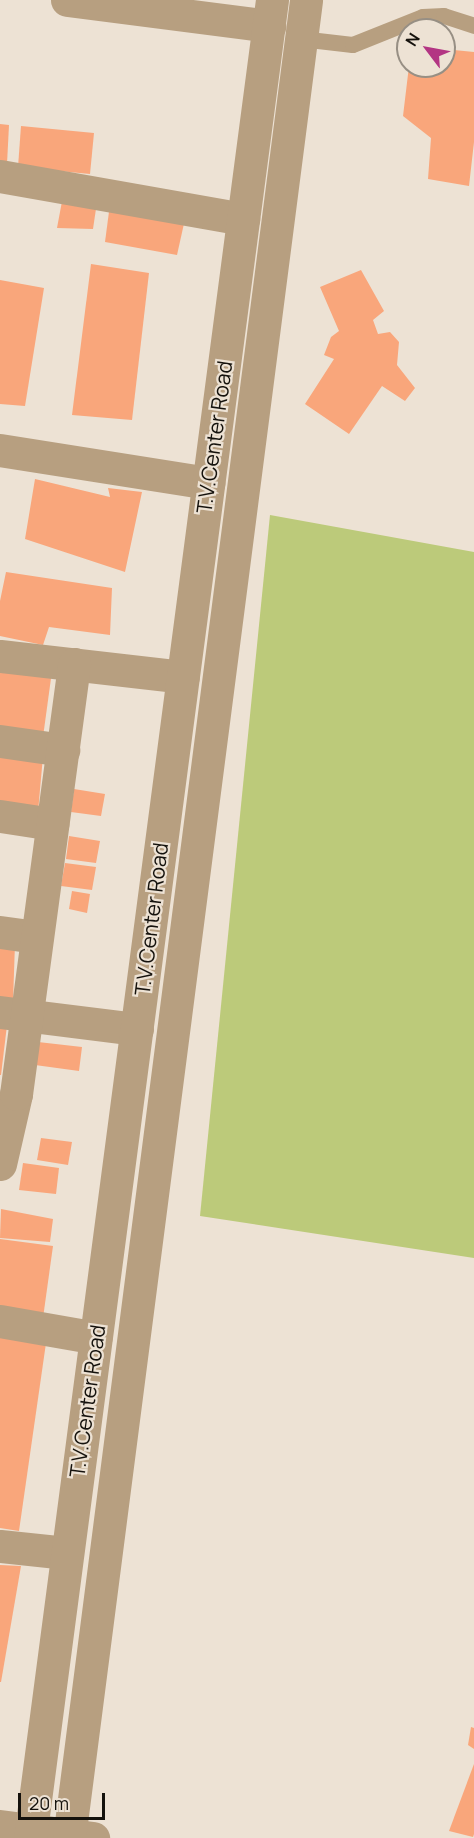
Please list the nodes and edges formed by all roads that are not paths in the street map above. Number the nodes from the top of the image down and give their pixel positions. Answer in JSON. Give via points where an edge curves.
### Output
{"nodes":[{"id":1,"x":67,"y":0,"type":"edge"},
{"id":2,"x":306,"y":0,"type":"edge"},
{"id":3,"x":270,"y":13,"type":"edge"},
{"id":4,"x":474,"y":26,"type":"edge"},
{"id":5,"x":301,"y":39,"type":"junction"},
{"id":6,"x":0,"y":176,"type":"edge"},
{"id":7,"x":243,"y":219,"type":"junction"},
{"id":8,"x":0,"y":450,"type":"edge"},
{"id":9,"x":208,"y":483,"type":"junction"},
{"id":10,"x":0,"y":656,"type":"edge"},
{"id":11,"x":74,"y":664,"type":"junction"},
{"id":12,"x":183,"y":677,"type":"junction"},
{"id":13,"x":0,"y":741,"type":"edge"},
{"id":14,"x":63,"y":750,"type":"junction"},
{"id":15,"x":0,"y":816,"type":"edge"},
{"id":16,"x":52,"y":824,"type":"junction"},
{"id":17,"x":0,"y":932,"type":"edge"},
{"id":18,"x":37,"y":936,"type":"junction"},
{"id":19,"x":13,"y":1014,"type":"edge"},
{"id":20,"x":137,"y":1029,"type":"junction"},
{"id":21,"x":8,"y":1093,"type":"edge"},
{"id":22,"x":0,"y":1164,"type":"edge"},
{"id":23,"x":0,"y":1322,"type":"edge"},
{"id":24,"x":96,"y":1338,"type":"junction"},
{"id":25,"x":0,"y":1546,"type":"edge"},
{"id":26,"x":67,"y":1553,"type":"junction"},
{"id":27,"x":20,"y":1831,"type":"edge"},
{"id":28,"x":77,"y":1836,"type":"edge"}],
"edges":[{"from":1,"to":3,"type":"street"},
{"from":2,"to":5,"type":"street","name":"T.V.Center Road"},
{"from":3,"to":7,"type":"street","name":"T.V.Center Road"},
{"from":4,"to":5,"type":"lane","via":[[444,15],[423,17],[353,45]]},
{"from":5,"to":28,"type":"street","name":"T.V.Center Road"},
{"from":6,"to":7,"type":"street"},
{"from":7,"to":9,"type":"street","name":"T.V.Center Road"},
{"from":8,"to":9,"type":"street"},
{"from":9,"to":12,"type":"street","name":"T.V.Center Road"},
{"from":10,"to":11,"type":"street"},
{"from":11,"to":12,"type":"street"},
{"from":11,"to":14,"type":"street"},
{"from":12,"to":20,"type":"street","name":"T.V.Center Road"},
{"from":13,"to":14,"type":"street"},
{"from":14,"to":16,"type":"street"},
{"from":15,"to":16,"type":"street"},
{"from":16,"to":18,"type":"street"},
{"from":17,"to":18,"type":"street"},
{"from":18,"to":19,"type":"street"},
{"from":19,"to":20,"type":"street"},
{"from":19,"to":21,"type":"street"},
{"from":20,"to":24,"type":"street","name":"T.V.Center Road"},
{"from":21,"to":22,"type":"street"},
{"from":23,"to":24,"type":"street"},
{"from":24,"to":26,"type":"street","name":"T.V.Center Road"},
{"from":25,"to":26,"type":"street"},
{"from":26,"to":27,"type":"street","name":"T.V.Center Road"},
{"from":27,"to":28,"type":"street"}]}
